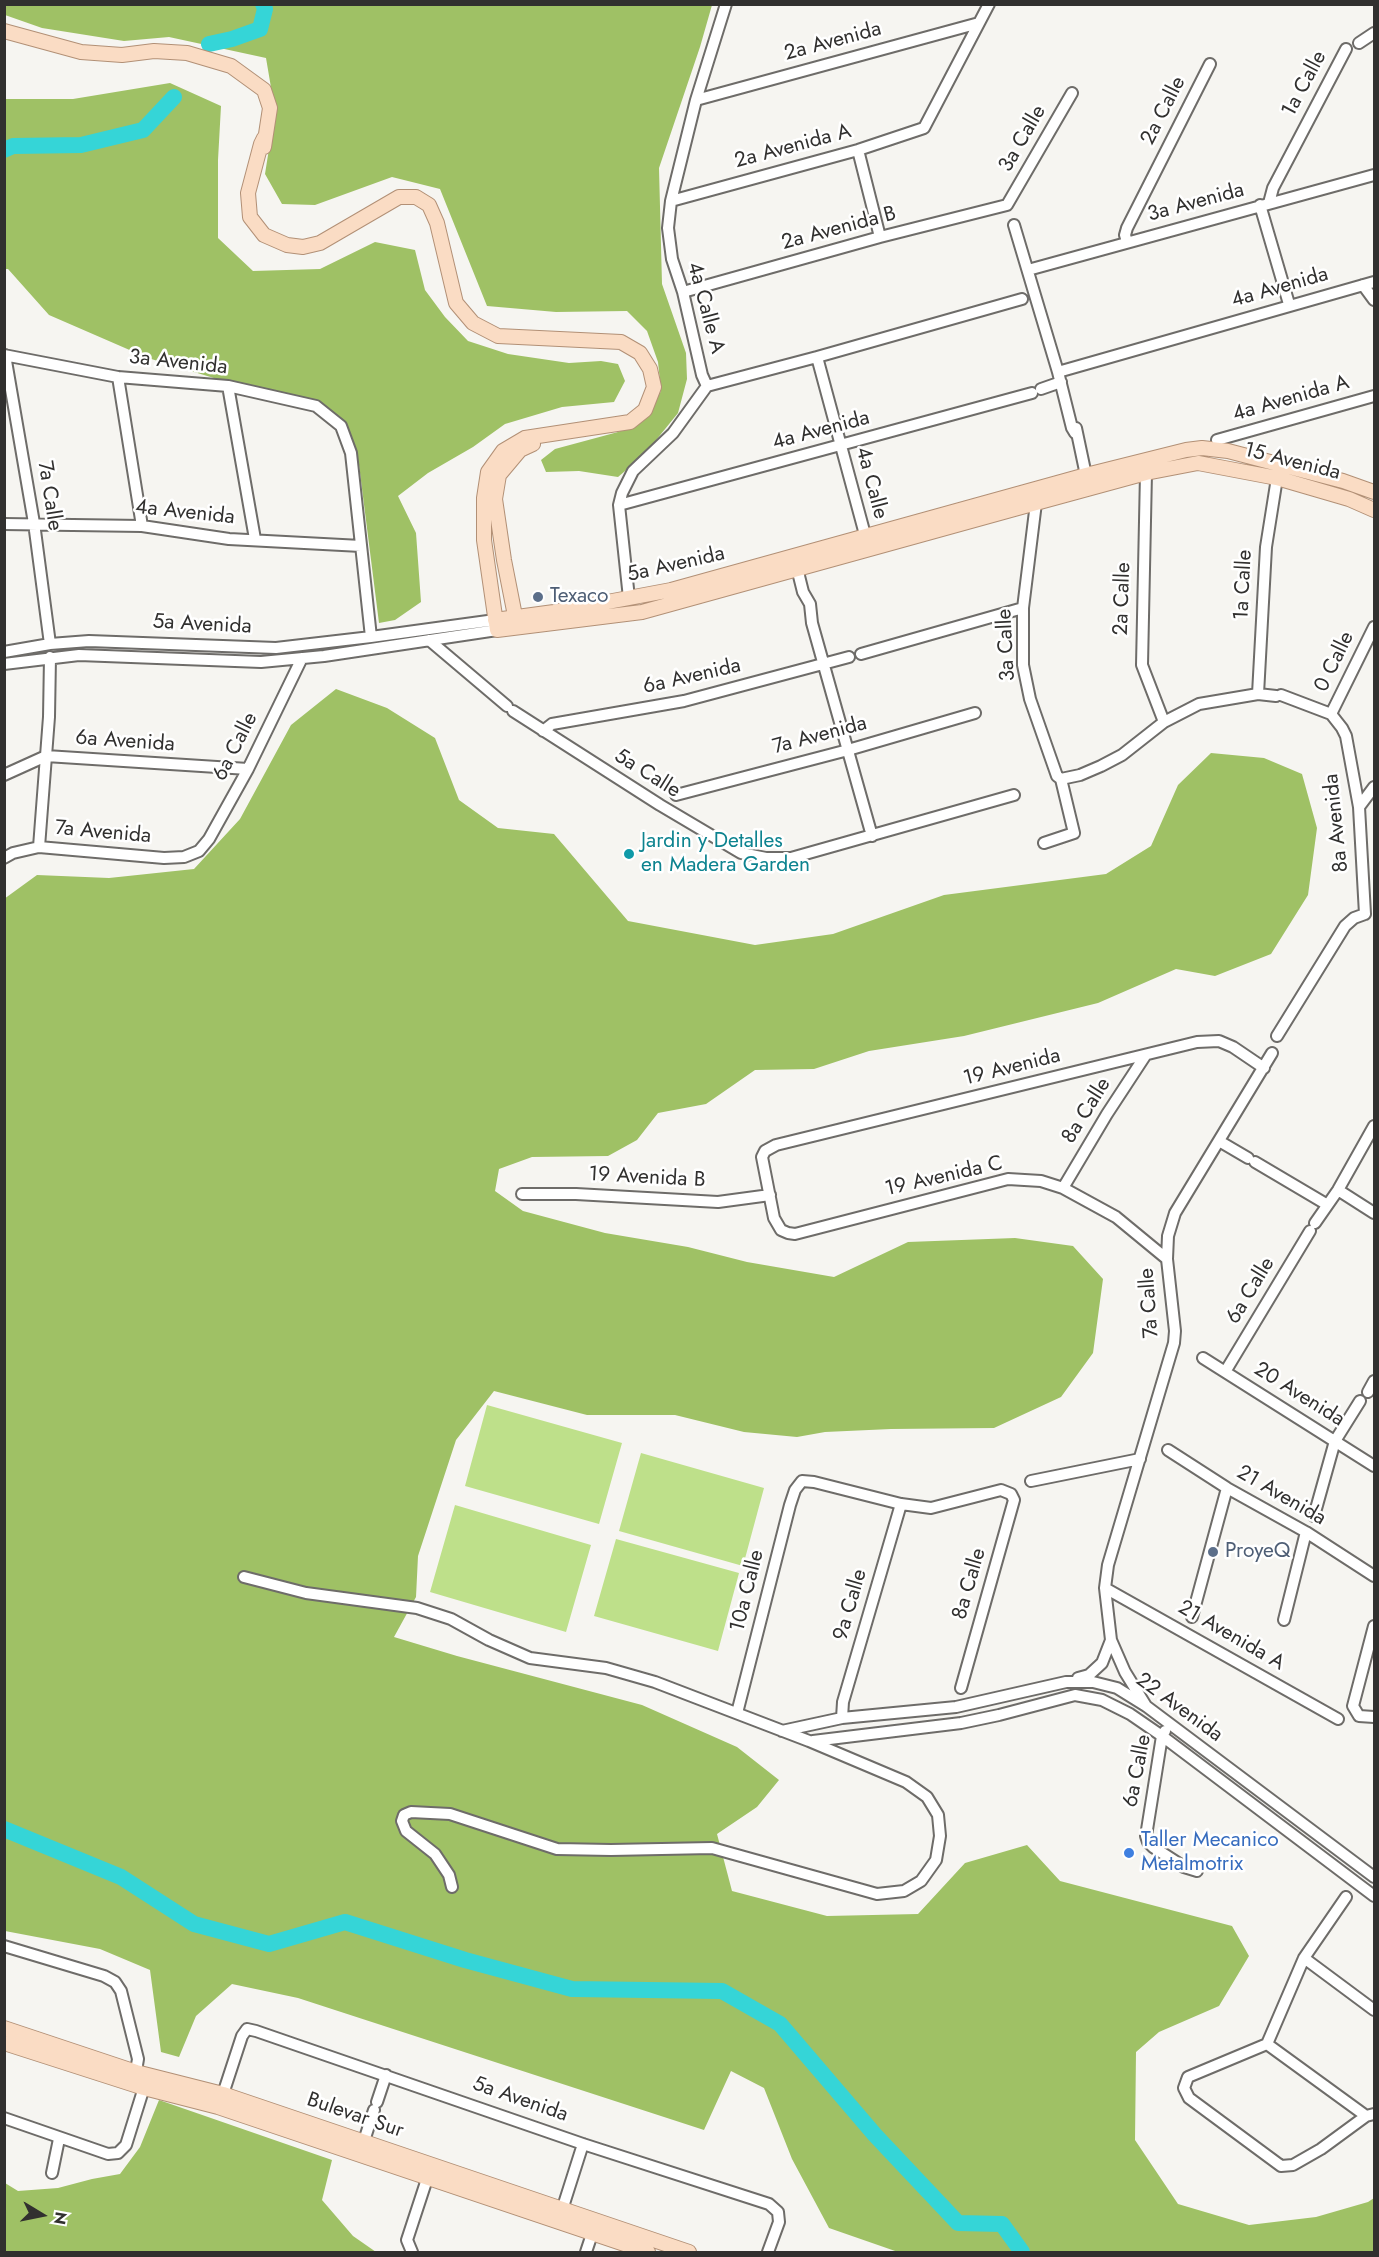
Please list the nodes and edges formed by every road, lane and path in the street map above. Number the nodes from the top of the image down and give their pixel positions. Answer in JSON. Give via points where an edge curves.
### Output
{"nodes":[{"id":1,"x":726,"y":4,"type":"edge"},
{"id":2,"x":989,"y":4,"type":"edge"},
{"id":3,"x":979,"y":23,"type":"junction"},
{"id":4,"x":4,"y":31,"type":"edge"},
{"id":5,"x":1374,"y":33,"type":"edge"},
{"id":6,"x":1359,"y":43,"type":"dead end"},
{"id":7,"x":1346,"y":49,"type":"dead end"},
{"id":8,"x":1210,"y":64,"type":"dead end"},
{"id":9,"x":1072,"y":93,"type":"dead end"},
{"id":10,"x":696,"y":99,"type":"junction"},
{"id":11,"x":858,"y":150,"type":"junction"},
{"id":12,"x":1374,"y":175,"type":"edge"},
{"id":13,"x":671,"y":201,"type":"junction"},
{"id":14,"x":1264,"y":204,"type":"junction"},
{"id":15,"x":1007,"y":205,"type":"joint"},
{"id":16,"x":1014,"y":225,"type":"dead end"},
{"id":17,"x":880,"y":237,"type":"junction"},
{"id":18,"x":1127,"y":242,"type":"junction"},
{"id":19,"x":1028,"y":270,"type":"junction"},
{"id":20,"x":1369,"y":283,"type":"edge"},
{"id":21,"x":683,"y":292,"type":"junction"},
{"id":22,"x":1022,"y":299,"type":"dead end"},
{"id":23,"x":1374,"y":300,"type":"edge"},
{"id":24,"x":1290,"y":304,"type":"junction"},
{"id":25,"x":5,"y":355,"type":"edge"},
{"id":26,"x":817,"y":357,"type":"junction"},
{"id":27,"x":118,"y":377,"type":"junction"},
{"id":28,"x":1060,"y":377,"type":"junction"},
{"id":29,"x":228,"y":386,"type":"junction"},
{"id":30,"x":707,"y":386,"type":"junction"},
{"id":31,"x":1374,"y":396,"type":"edge"},
{"id":32,"x":560,"y":431,"type":"junction"},
{"id":33,"x":1217,"y":440,"type":"dead end"},
{"id":34,"x":841,"y":446,"type":"junction"},
{"id":35,"x":1202,"y":448,"type":"joint"},
{"id":36,"x":1198,"y":463,"type":"joint"},
{"id":37,"x":1146,"y":473,"type":"junction"},
{"id":38,"x":1277,"y":478,"type":"junction"},
{"id":39,"x":1088,"y":481,"type":"junction"},
{"id":40,"x":1374,"y":492,"type":"edge"},
{"id":41,"x":1036,"y":503,"type":"junction"},
{"id":42,"x":619,"y":505,"type":"junction"},
{"id":43,"x":1374,"y":510,"type":"edge"},
{"id":44,"x":33,"y":523,"type":"junction"},
{"id":45,"x":4,"y":524,"type":"edge"},
{"id":46,"x":142,"y":526,"type":"junction"},
{"id":47,"x":255,"y":540,"type":"junction"},
{"id":48,"x":867,"y":543,"type":"junction"},
{"id":49,"x":360,"y":546,"type":"junction"},
{"id":50,"x":797,"y":568,"type":"junction"},
{"id":51,"x":629,"y":598,"type":"junction"},
{"id":52,"x":1023,"y":608,"type":"junction"},
{"id":53,"x":516,"y":623,"type":"junction"},
{"id":54,"x":496,"y":625,"type":"junction"},
{"id":55,"x":1374,"y":627,"type":"edge"},
{"id":56,"x":370,"y":638,"type":"junction"},
{"id":57,"x":429,"y":640,"type":"junction"},
{"id":58,"x":50,"y":644,"type":"junction"},
{"id":59,"x":251,"y":648,"type":"junction"},
{"id":60,"x":4,"y":652,"type":"edge"},
{"id":61,"x":861,"y":654,"type":"dead end"},
{"id":62,"x":50,"y":657,"type":"junction"},
{"id":63,"x":849,"y":657,"type":"dead end"},
{"id":64,"x":302,"y":658,"type":"junction"},
{"id":65,"x":252,"y":662,"type":"junction"},
{"id":66,"x":4,"y":664,"type":"edge"},
{"id":67,"x":824,"y":664,"type":"junction"},
{"id":68,"x":1258,"y":694,"type":"junction"},
{"id":69,"x":975,"y":713,"type":"dead end"},
{"id":70,"x":1331,"y":714,"type":"junction"},
{"id":71,"x":1164,"y":722,"type":"junction"},
{"id":72,"x":543,"y":731,"type":"junction"},
{"id":73,"x":848,"y":750,"type":"junction"},
{"id":74,"x":46,"y":756,"type":"junction"},
{"id":75,"x":248,"y":769,"type":"junction"},
{"id":76,"x":4,"y":775,"type":"edge"},
{"id":77,"x":1061,"y":779,"type":"junction"},
{"id":78,"x":1374,"y":787,"type":"edge"},
{"id":79,"x":676,"y":795,"type":"dead end"},
{"id":80,"x":1014,"y":795,"type":"dead end"},
{"id":81,"x":1359,"y":807,"type":"junction"},
{"id":82,"x":872,"y":836,"type":"junction"},
{"id":83,"x":1044,"y":843,"type":"dead end"},
{"id":84,"x":39,"y":847,"type":"junction"},
{"id":85,"x":199,"y":850,"type":"joint"},
{"id":86,"x":4,"y":858,"type":"edge"},
{"id":87,"x":1370,"y":917,"type":"edge"},
{"id":88,"x":1277,"y":1036,"type":"dead end"},
{"id":89,"x":1272,"y":1053,"type":"dead end"},
{"id":90,"x":1145,"y":1056,"type":"junction"},
{"id":91,"x":1264,"y":1068,"type":"junction"},
{"id":92,"x":1374,"y":1126,"type":"edge"},
{"id":93,"x":1219,"y":1141,"type":"junction"},
{"id":94,"x":1371,"y":1141,"type":"edge"},
{"id":95,"x":1063,"y":1188,"type":"junction"},
{"id":96,"x":1338,"y":1190,"type":"junction"},
{"id":97,"x":522,"y":1194,"type":"dead end"},
{"id":98,"x":770,"y":1195,"type":"junction"},
{"id":99,"x":1326,"y":1204,"type":"junction"},
{"id":100,"x":1374,"y":1213,"type":"edge"},
{"id":101,"x":1167,"y":1259,"type":"junction"},
{"id":102,"x":1203,"y":1358,"type":"dead end"},
{"id":103,"x":1225,"y":1372,"type":"junction"},
{"id":104,"x":1374,"y":1381,"type":"edge"},
{"id":105,"x":1368,"y":1392,"type":"dead end"},
{"id":106,"x":1360,"y":1401,"type":"dead end"},
{"id":107,"x":1335,"y":1441,"type":"junction"},
{"id":108,"x":1168,"y":1450,"type":"dead end"},
{"id":109,"x":1140,"y":1459,"type":"junction"},
{"id":110,"x":1374,"y":1466,"type":"edge"},
{"id":111,"x":1031,"y":1481,"type":"dead end"},
{"id":112,"x":1227,"y":1488,"type":"junction"},
{"id":113,"x":901,"y":1504,"type":"junction"},
{"id":114,"x":1314,"y":1516,"type":"dead end"},
{"id":115,"x":1306,"y":1532,"type":"junction"},
{"id":116,"x":1374,"y":1576,"type":"edge"},
{"id":117,"x":244,"y":1577,"type":"dead end"},
{"id":118,"x":1105,"y":1588,"type":"junction"},
{"id":119,"x":1192,"y":1617,"type":"dead end"},
{"id":120,"x":1284,"y":1620,"type":"dead end"},
{"id":121,"x":1374,"y":1626,"type":"edge"},
{"id":122,"x":1111,"y":1640,"type":"junction"},
{"id":123,"x":1066,"y":1682,"type":"junction"},
{"id":124,"x":961,"y":1688,"type":"dead end"},
{"id":125,"x":1146,"y":1706,"type":"junction"},
{"id":126,"x":956,"y":1707,"type":"junction"},
{"id":127,"x":736,"y":1713,"type":"junction"},
{"id":128,"x":1374,"y":1717,"type":"edge"},
{"id":129,"x":842,"y":1718,"type":"junction"},
{"id":130,"x":1338,"y":1719,"type":"dead end"},
{"id":131,"x":961,"y":1723,"type":"junction"},
{"id":132,"x":1170,"y":1724,"type":"junction"},
{"id":133,"x":782,"y":1731,"type":"junction"},
{"id":134,"x":1162,"y":1736,"type":"junction"},
{"id":135,"x":809,"y":1741,"type":"junction"},
{"id":136,"x":1364,"y":1869,"type":"junction"},
{"id":137,"x":1197,"y":1871,"type":"dead end"},
{"id":138,"x":1374,"y":1877,"type":"edge"},
{"id":139,"x":1354,"y":1881,"type":"junction"},
{"id":140,"x":452,"y":1887,"type":"dead end"},
{"id":141,"x":1374,"y":1896,"type":"edge"},
{"id":142,"x":1346,"y":1897,"type":"dead end"},
{"id":143,"x":4,"y":1946,"type":"edge"},
{"id":144,"x":1304,"y":1958,"type":"junction"},
{"id":145,"x":1374,"y":2010,"type":"edge"},
{"id":146,"x":4,"y":2028,"type":"edge"},
{"id":147,"x":4,"y":2043,"type":"edge"},
{"id":148,"x":1267,"y":2044,"type":"junction"},
{"id":149,"x":386,"y":2075,"type":"junction"},
{"id":150,"x":140,"y":2080,"type":"junction"},
{"id":151,"x":223,"y":2094,"type":"junction"},
{"id":152,"x":1370,"y":2115,"type":"edge"},
{"id":153,"x":4,"y":2118,"type":"edge"},
{"id":154,"x":59,"y":2139,"type":"junction"},
{"id":155,"x":364,"y":2141,"type":"junction"},
{"id":156,"x":583,"y":2144,"type":"junction"},
{"id":157,"x":360,"y":2156,"type":"junction"},
{"id":158,"x":52,"y":2173,"type":"dead end"},
{"id":159,"x":427,"y":2179,"type":"junction"},
{"id":160,"x":562,"y":2210,"type":"junction"},
{"id":161,"x":592,"y":2234,"type":"junction"},
{"id":162,"x":411,"y":2252,"type":"edge"},
{"id":163,"x":585,"y":2253,"type":"edge"},
{"id":164,"x":648,"y":2253,"type":"edge"},
{"id":165,"x":689,"y":2253,"type":"edge"},
{"id":166,"x":768,"y":2253,"type":"edge"}],
"edges":[{"from":1,"to":10,"type":"street","name":"4a Calle A"},
{"from":2,"to":3,"type":"street"},
{"from":3,"to":10,"type":"street","name":"2a Avenida"},
{"from":3,"to":11,"type":"street","name":"2a Avenida A","via":[[924,128]]},
{"from":4,"to":32,"type":"main road","via":[[81,52],[187,53],[231,66],[264,90],[270,108],[248,193],[250,217],[264,235],[287,245],[320,243],[399,197],[416,197],[429,205],[456,303],[473,323],[498,336],[621,342],[640,353],[650,369],[654,387],[645,410],[630,422]]},
{"from":5,"to":6,"type":"street"},
{"from":7,"to":14,"type":"street","name":"1a Calle"},
{"from":8,"to":18,"type":"street","name":"2a Calle","via":[[1127,228]]},
{"from":9,"to":15,"type":"street","name":"3a Calle"},
{"from":10,"to":13,"type":"street","name":"4a Calle A"},
{"from":11,"to":13,"type":"street","name":"2a Avenida A"},
{"from":11,"to":17,"type":"street"},
{"from":12,"to":14,"type":"street","name":"3a Avenida"},
{"from":13,"to":21,"type":"street","name":"4a Calle A","via":[[668,228],[672,259]]},
{"from":14,"to":18,"type":"street","name":"3a Avenida"},
{"from":14,"to":24,"type":"street"},
{"from":15,"to":17,"type":"street","name":"2a Avenida B"},
{"from":16,"to":19,"type":"street"},
{"from":17,"to":21,"type":"street","name":"2a Avenida B"},
{"from":18,"to":19,"type":"street","name":"3a Avenida"},
{"from":19,"to":28,"type":"street"},
{"from":20,"to":23,"type":"street"},
{"from":20,"to":24,"type":"street","name":"4a Avenida"},
{"from":21,"to":30,"type":"street","name":"4a Calle A"},
{"from":22,"to":26,"type":"street"},
{"from":24,"to":28,"type":"street","name":"4a Avenida"},
{"from":25,"to":27,"type":"street","name":"3a Avenida"},
{"from":25,"to":44,"type":"street","name":"7a Calle"},
{"from":26,"to":30,"type":"street"},
{"from":26,"to":34,"type":"street","name":"4a Calle"},
{"from":27,"to":29,"type":"street","name":"3a Avenida"},
{"from":27,"to":46,"type":"street"},
{"from":28,"to":34,"type":"street","name":"4a Avenida","via":[[1037,391]]},
{"from":28,"to":39,"type":"street"},
{"from":29,"to":47,"type":"street"},
{"from":29,"to":49,"type":"street","name":"3a Avenida","via":[[316,406],[341,426],[351,453]]},
{"from":30,"to":42,"type":"street","name":"4a Calle A","via":[[673,433],[633,471]]},
{"from":31,"to":33,"type":"street","name":"4a Avenida A"},
{"from":32,"to":53,"type":"main road","via":[[520,450],[499,475],[495,499]]},
{"from":32,"to":54,"type":"main road","via":[[525,438],[503,451],[488,472],[484,540]]},
{"from":34,"to":42,"type":"street","name":"4a Avenida"},
{"from":34,"to":48,"type":"street","name":"4a Calle"},
{"from":35,"to":39,"type":"main road","name":"5a Avenida"},
{"from":35,"to":40,"type":"main road","name":"15 Avenida","via":[[1240,454]]},
{"from":36,"to":37,"type":"main road","name":"5a Avenida"},
{"from":36,"to":38,"type":"main road","name":"15 Avenida"},
{"from":37,"to":39,"type":"main road","name":"5a Avenida"},
{"from":37,"to":71,"type":"street","name":"2a Calle","via":[[1142,665]]},
{"from":38,"to":43,"type":"main road","name":"15 Avenida","via":[[1349,498]]},
{"from":38,"to":68,"type":"street","name":"1a Calle","via":[[1266,547]]},
{"from":39,"to":41,"type":"main road","name":"5a Avenida"},
{"from":39,"to":48,"type":"main road","name":"5a Avenida"},
{"from":41,"to":48,"type":"main road","name":"5a Avenida"},
{"from":41,"to":52,"type":"street","name":"3a Calle"},
{"from":42,"to":51,"type":"street","name":"4a Calle A"},
{"from":44,"to":45,"type":"street","name":"4a Avenida"},
{"from":44,"to":46,"type":"street","name":"4a Avenida"},
{"from":44,"to":58,"type":"street","name":"7a Calle"},
{"from":46,"to":47,"type":"street","name":"4a Avenida"},
{"from":47,"to":49,"type":"street","name":"4a Avenida"},
{"from":48,"to":50,"type":"main road","name":"5a Avenida"},
{"from":48,"to":51,"type":"main road","name":"5a Avenida"},
{"from":49,"to":56,"type":"street"},
{"from":50,"to":53,"type":"main road","name":"5a Avenida","via":[[642,612]]},
{"from":50,"to":67,"type":"street","via":[[806,617],[812,623]]},
{"from":51,"to":53,"type":"main road","name":"5a Avenida"},
{"from":52,"to":61,"type":"street"},
{"from":52,"to":77,"type":"street","name":"3a Calle","via":[[1023,665],[1030,699]]},
{"from":53,"to":54,"type":"main road","name":"5a Avenida"},
{"from":54,"to":56,"type":"street","name":"5a Avenida"},
{"from":54,"to":57,"type":"street","name":"5a Avenida"},
{"from":55,"to":70,"type":"street","name":"0 Calle"},
{"from":56,"to":59,"type":"street","name":"5a Avenida"},
{"from":57,"to":64,"type":"street","name":"5a Avenida"},
{"from":57,"to":72,"type":"street","name":"5a Calle","via":[[510,709]]},
{"from":58,"to":59,"type":"street","name":"5a Avenida","via":[[110,641]]},
{"from":58,"to":60,"type":"street","name":"5a Avenida"},
{"from":59,"to":65,"type":"street"},
{"from":62,"to":65,"type":"street","name":"5a Avenida"},
{"from":62,"to":66,"type":"street","name":"5a Avenida"},
{"from":62,"to":74,"type":"street"},
{"from":63,"to":67,"type":"street","name":"6a Avenida"},
{"from":64,"to":65,"type":"street","name":"5a Avenida"},
{"from":64,"to":75,"type":"street","name":"6a Calle"},
{"from":67,"to":72,"type":"street","name":"6a Avenida","via":[[684,701],[552,724]]},
{"from":67,"to":73,"type":"street"},
{"from":68,"to":70,"type":"street","via":[[1279,695]]},
{"from":68,"to":71,"type":"street","via":[[1199,704]]},
{"from":69,"to":73,"type":"street","name":"7a Avenida"},
{"from":70,"to":81,"type":"street","name":"8a Avenida","via":[[1346,736]]},
{"from":71,"to":77,"type":"street","via":[[1111,761]]},
{"from":72,"to":82,"type":"street","name":"5a Calle","via":[[741,853],[791,858]]},
{"from":73,"to":79,"type":"street","name":"7a Avenida"},
{"from":73,"to":82,"type":"street"},
{"from":74,"to":75,"type":"street","name":"6a Avenida"},
{"from":74,"to":76,"type":"street","name":"6a Avenida"},
{"from":74,"to":84,"type":"street"},
{"from":75,"to":85,"type":"street","name":"6a Calle"},
{"from":77,"to":83,"type":"street","name":"3a Calle","via":[[1074,833]]},
{"from":78,"to":81,"type":"street"},
{"from":80,"to":82,"type":"street"},
{"from":81,"to":87,"type":"street","name":"8a Avenida"},
{"from":84,"to":85,"type":"street","name":"7a Avenida","via":[[164,858],[184,857]]},
{"from":84,"to":86,"type":"street","name":"7a Avenida"},
{"from":87,"to":88,"type":"street","via":[[1354,918],[1345,926]]},
{"from":89,"to":91,"type":"street","name":"7a Calle"},
{"from":90,"to":91,"type":"street","name":"19 Avenida","via":[[1197,1041],[1219,1041]]},
{"from":90,"to":95,"type":"street","name":"8a Calle"},
{"from":90,"to":98,"type":"street","name":"19 Avenida","via":[[776,1145],[765,1150],[762,1157]]},
{"from":91,"to":93,"type":"street","name":"7a Calle"},
{"from":92,"to":94,"type":"street","name":"6a Calle"},
{"from":93,"to":99,"type":"street"},
{"from":93,"to":101,"type":"street","name":"7a Calle","via":[[1175,1214],[1168,1236]]},
{"from":94,"to":96,"type":"street","name":"6a Calle"},
{"from":95,"to":98,"type":"street","name":"19 Avenida C","via":[[1041,1181],[1008,1179],[795,1234],[781,1230],[774,1218]]},
{"from":95,"to":101,"type":"street","name":"19 Avenida C","via":[[1116,1217]]},
{"from":96,"to":99,"type":"street","name":"6a Calle"},
{"from":96,"to":100,"type":"street"},
{"from":97,"to":98,"type":"street","name":"19 Avenida B","via":[[718,1202]]},
{"from":99,"to":103,"type":"street","name":"6a Calle"},
{"from":101,"to":109,"type":"street","name":"7a Calle","via":[[1174,1343]]},
{"from":102,"to":103,"type":"street","name":"20 Avenida"},
{"from":103,"to":107,"type":"street","name":"20 Avenida"},
{"from":104,"to":105,"type":"street"},
{"from":106,"to":107,"type":"street"},
{"from":107,"to":110,"type":"street","name":"20 Avenida"},
{"from":107,"to":114,"type":"street"},
{"from":108,"to":112,"type":"street","name":"21 Avenida"},
{"from":109,"to":111,"type":"street"},
{"from":109,"to":118,"type":"street","name":"7a Calle","via":[[1108,1565]]},
{"from":112,"to":115,"type":"street","name":"21 Avenida"},
{"from":112,"to":119,"type":"street"},
{"from":113,"to":124,"type":"street","name":"8a Calle","via":[[931,1508],[1001,1490],[1010,1492],[1014,1500]]},
{"from":113,"to":127,"type":"street","name":"10a Calle","via":[[802,1481],[790,1504]]},
{"from":113,"to":129,"type":"street","name":"9a Calle","via":[[843,1702]]},
{"from":115,"to":116,"type":"street","name":"21 Avenida"},
{"from":115,"to":120,"type":"street"},
{"from":117,"to":127,"type":"street","via":[[306,1593],[417,1608],[451,1619],[531,1658],[606,1668]]},
{"from":118,"to":122,"type":"street","name":"7a Calle"},
{"from":118,"to":130,"type":"street","name":"21 Avenida A"},
{"from":121,"to":128,"type":"street","via":[[1353,1704],[1355,1713]]},
{"from":122,"to":123,"type":"street","via":[[1102,1663],[1089,1675]]},
{"from":122,"to":125,"type":"street","name":"7a Calle"},
{"from":123,"to":125,"type":"street","name":"22 Avenida","via":[[1093,1682],[1117,1688]]},
{"from":123,"to":126,"type":"street","name":"22 Avenida"},
{"from":125,"to":132,"type":"street","name":"22 Avenida"},
{"from":126,"to":129,"type":"street","name":"22 Avenida"},
{"from":126,"to":131,"type":"street"},
{"from":127,"to":133,"type":"street"},
{"from":129,"to":133,"type":"street","name":"22 Avenida"},
{"from":131,"to":134,"type":"street","name":"22 Avenida","via":[[1075,1695],[1102,1700]]},
{"from":131,"to":135,"type":"street","name":"22 Avenida"},
{"from":132,"to":134,"type":"street","name":"6a Calle"},
{"from":132,"to":136,"type":"street","name":"22 Avenida"},
{"from":133,"to":135,"type":"street"},
{"from":134,"to":137,"type":"street","name":"6a Calle","via":[[1146,1836],[1153,1847]]},
{"from":134,"to":139,"type":"street","name":"22 Avenida"},
{"from":135,"to":140,"type":"street","via":[[906,1782],[927,1797],[938,1815],[940,1836],[936,1860],[921,1881],[904,1891],[877,1894],[711,1848],[557,1849],[450,1815],[404,1815],[406,1831],[435,1854]]},
{"from":136,"to":138,"type":"street","name":"22 Avenida"},
{"from":136,"to":139,"type":"street"},
{"from":139,"to":141,"type":"street","name":"22 Avenida"},
{"from":142,"to":144,"type":"street"},
{"from":143,"to":150,"type":"street","via":[[115,1982],[122,1992]]},
{"from":144,"to":145,"type":"street"},
{"from":144,"to":148,"type":"street"},
{"from":146,"to":150,"type":"main road","name":"Bulevar Sur"},
{"from":147,"to":150,"type":"main road","name":"Bulevar Sur"},
{"from":148,"to":152,"type":"street"},
{"from":148,"to":152,"type":"street","via":[[1188,2077],[1186,2095],[1285,2167],[1321,2149]]},
{"from":149,"to":151,"type":"street","name":"5a Avenida","via":[[248,2029],[242,2036]]},
{"from":149,"to":155,"type":"street"},
{"from":149,"to":156,"type":"street","name":"5a Avenida"},
{"from":150,"to":151,"type":"main road","name":"Bulevar Sur"},
{"from":150,"to":154,"type":"street","via":[[126,2145],[118,2153],[108,2154]]},
{"from":150,"to":157,"type":"main road","name":"Bulevar Sur"},
{"from":151,"to":155,"type":"main road","name":"Bulevar Sur"},
{"from":153,"to":154,"type":"street"},
{"from":154,"to":158,"type":"street"},
{"from":155,"to":157,"type":"street"},
{"from":155,"to":160,"type":"main road","name":"Bulevar Sur"},
{"from":156,"to":160,"type":"street"},
{"from":156,"to":166,"type":"street","name":"5a Avenida","via":[[768,2204],[778,2212]]},
{"from":157,"to":159,"type":"main road","name":"Bulevar Sur"},
{"from":159,"to":161,"type":"main road","name":"Bulevar Sur"},
{"from":159,"to":162,"type":"street","via":[[407,2241]]},
{"from":160,"to":165,"type":"main road","name":"Bulevar Sur"},
{"from":161,"to":163,"type":"street"},
{"from":161,"to":164,"type":"main road","name":"Bulevar Sur"}]}
